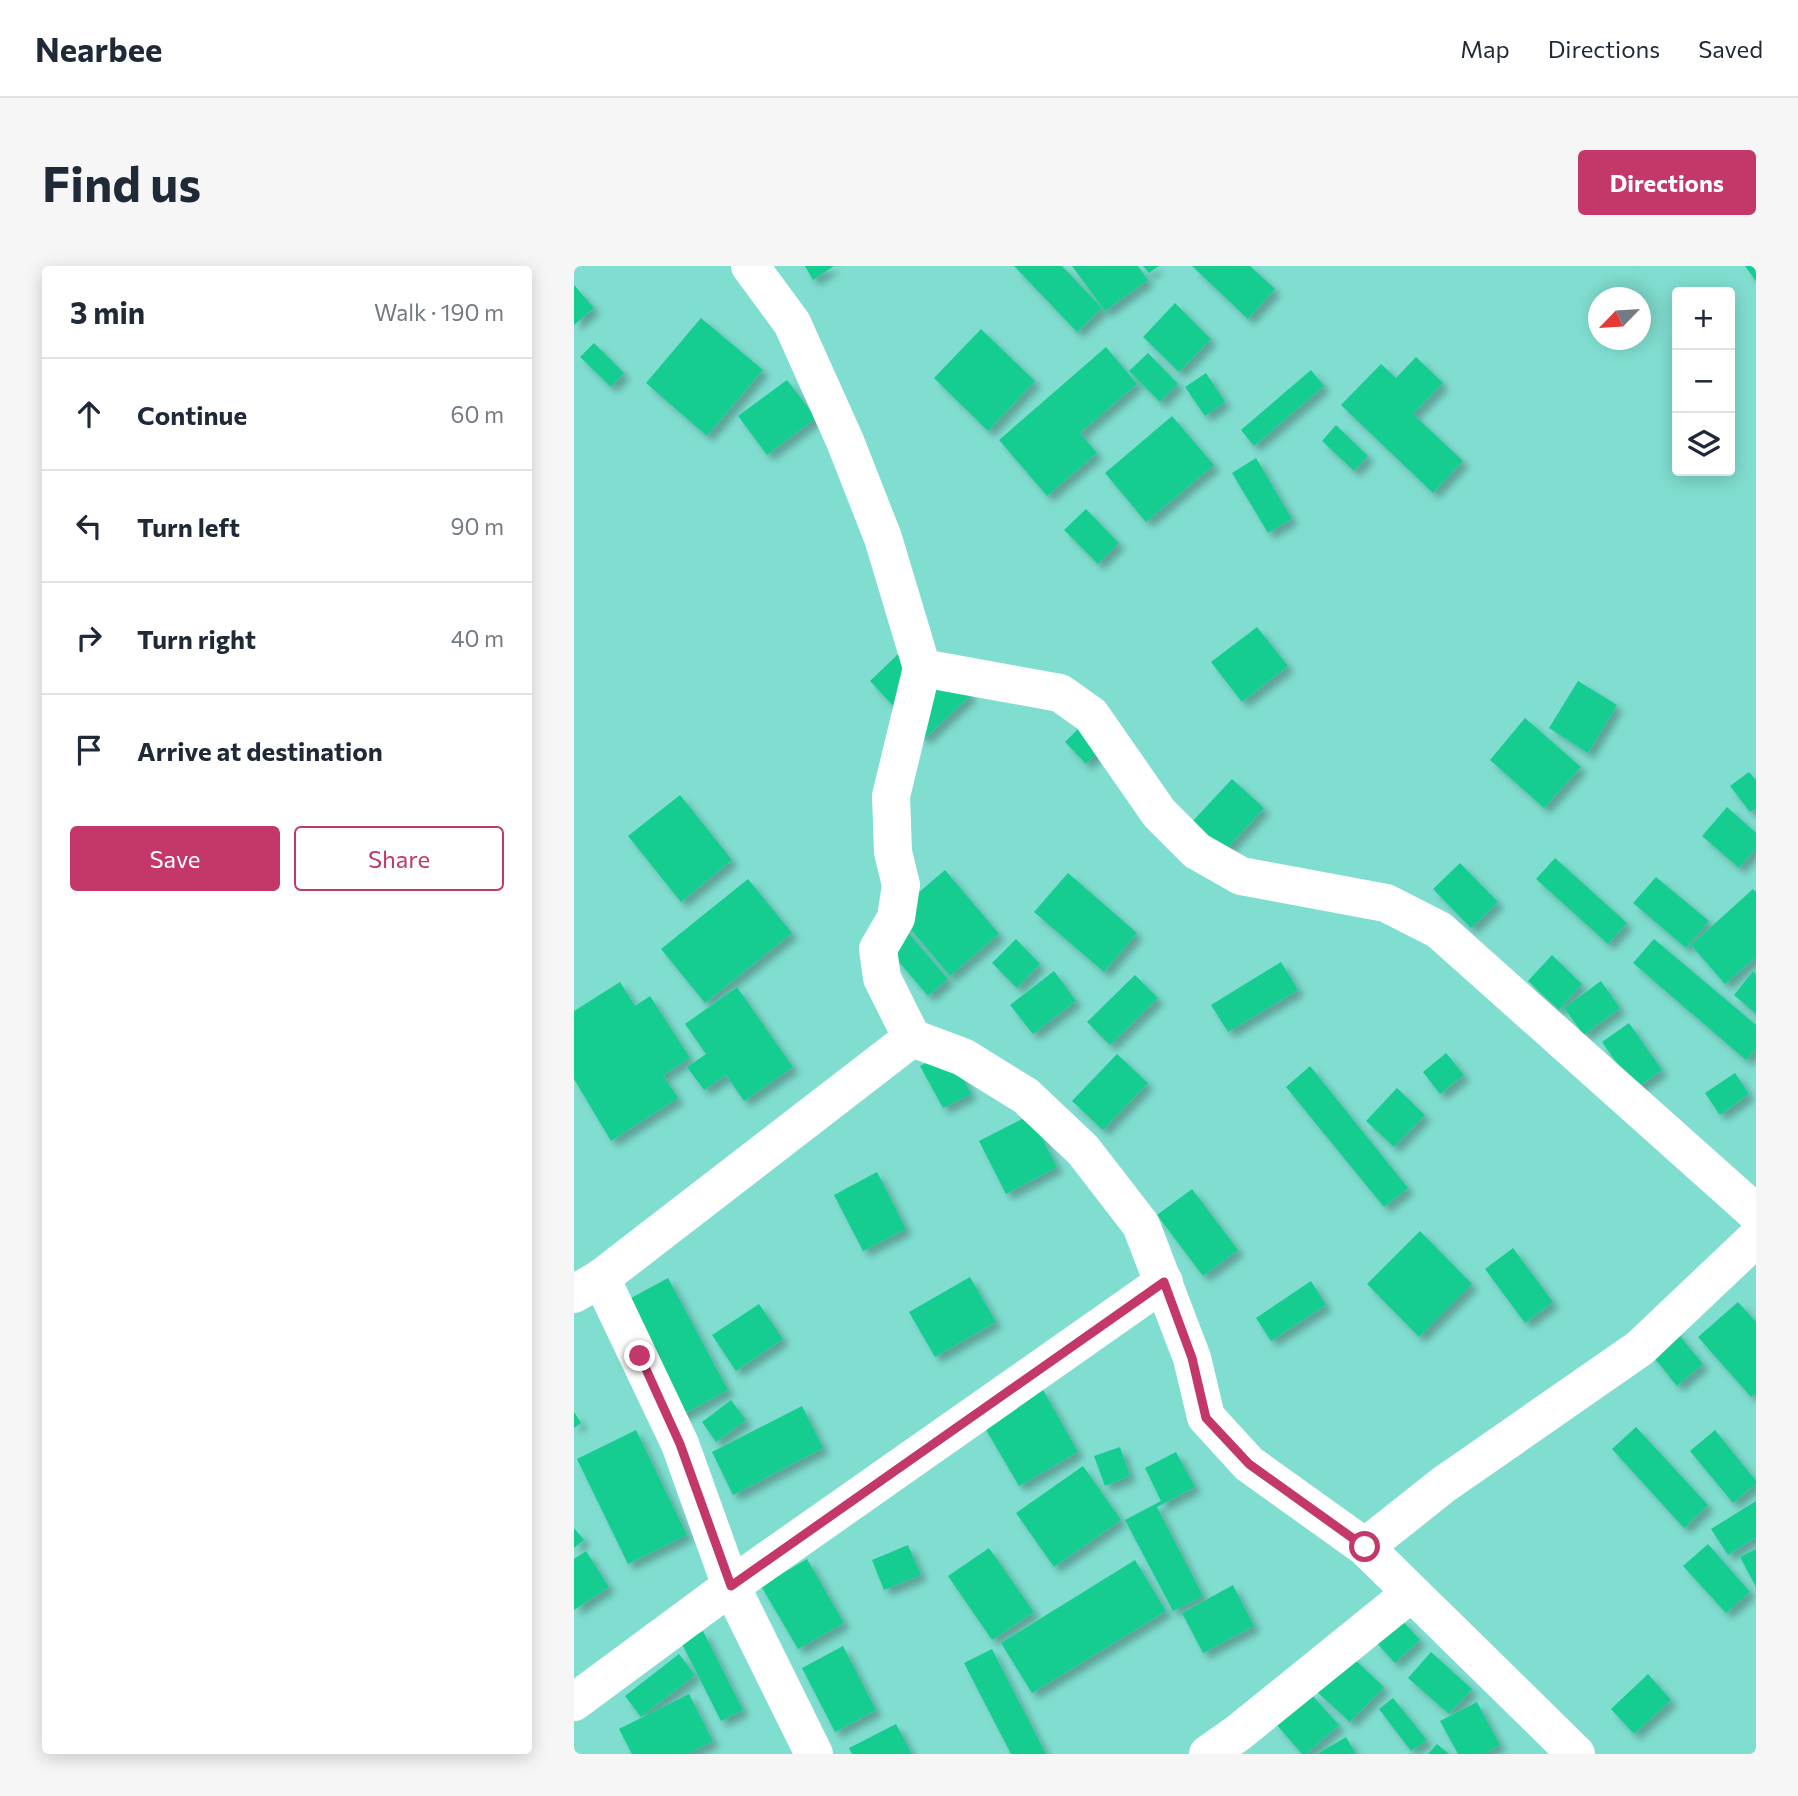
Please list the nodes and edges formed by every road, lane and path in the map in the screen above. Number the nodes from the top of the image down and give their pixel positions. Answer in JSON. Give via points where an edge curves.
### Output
{"nodes":[{"id":1,"x":750,"y":266,"type":"edge"},
{"id":2,"x":922,"y":668,"type":"junction"},
{"id":3,"x":912,"y":1038,"type":"junction"},
{"id":4,"x":1754,"y":1214,"type":"edge"},
{"id":5,"x":1164,"y":1282,"type":"junction"},
{"id":6,"x":588,"y":1286,"type":"edge"},
{"id":7,"x":1365,"y":1547,"type":"junction"},
{"id":8,"x":731,"y":1586,"type":"junction"},
{"id":9,"x":1411,"y":1593,"type":"junction"},
{"id":10,"x":574,"y":1702,"type":"edge"},
{"id":11,"x":814,"y":1754,"type":"edge"},
{"id":12,"x":1208,"y":1754,"type":"edge"},
{"id":13,"x":1576,"y":1754,"type":"edge"}],
"edges":[{"from":1,"to":2,"type":"street","via":[[792,323],[845,441],[883,538]]},
{"from":2,"to":3,"type":"street","via":[[891,796],[893,852],[901,885],[896,918],[878,949],[882,978]]},
{"from":2,"to":4,"type":"street","via":[[1060,693],[1091,715],[1159,813],[1197,851],[1241,876],[1386,903],[1439,930]]},
{"from":3,"to":5,"type":"street","via":[[963,1057],[1026,1096],[1083,1150],[1141,1226]]},
{"from":3,"to":6,"type":"street"},
{"from":4,"to":7,"type":"street","via":[[1640,1348],[1443,1485]]},
{"from":5,"to":7,"type":"street","via":[[1192,1358],[1206,1418],[1249,1464]]},
{"from":5,"to":8,"type":"street"},
{"from":6,"to":8,"type":"street","via":[[680,1444]]},
{"from":7,"to":9,"type":"street"},
{"from":8,"to":10,"type":"street"},
{"from":8,"to":11,"type":"street"},
{"from":9,"to":12,"type":"street"},
{"from":9,"to":13,"type":"street"}]}
